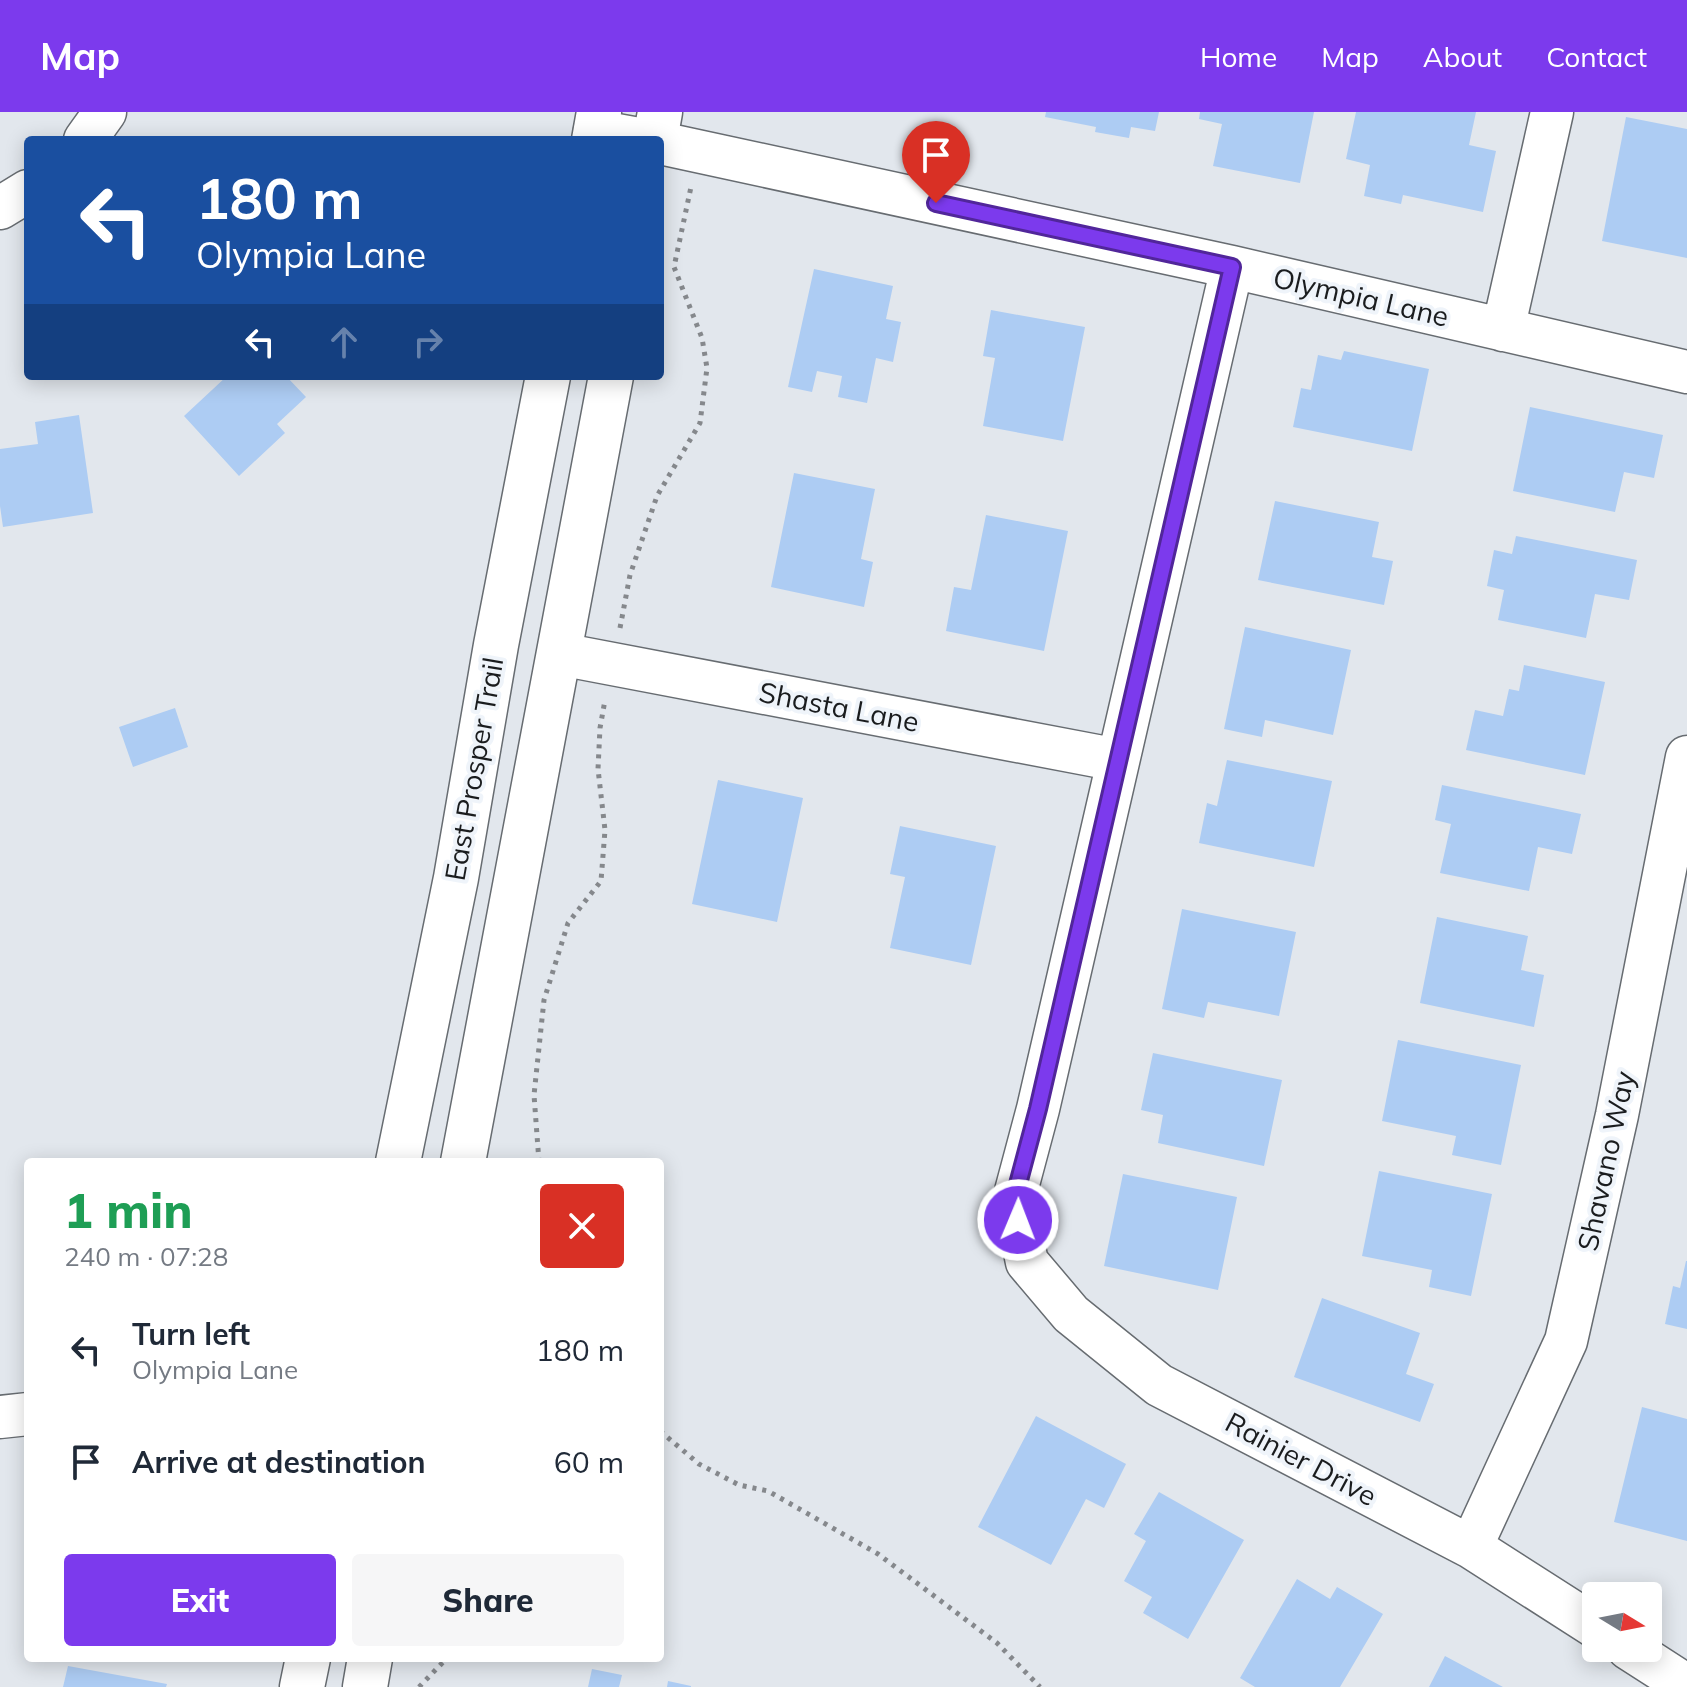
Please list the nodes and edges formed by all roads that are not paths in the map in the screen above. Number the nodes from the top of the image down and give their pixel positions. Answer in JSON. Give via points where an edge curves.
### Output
{"nodes":[{"id":1,"x":105,"y":112,"type":"edge"},
{"id":2,"x":660,"y":112,"type":"edge"},
{"id":3,"x":1552,"y":112,"type":"edge"},
{"id":4,"x":596,"y":128,"type":"edge"},
{"id":5,"x":88,"y":136,"type":"edge"},
{"id":6,"x":628,"y":136,"type":"edge"},
{"id":7,"x":656,"y":136,"type":"edge"},
{"id":8,"x":664,"y":144,"type":"edge"},
{"id":9,"x":24,"y":193,"type":"edge"},
{"id":10,"x":0,"y":208,"type":"edge"},
{"id":11,"x":1232,"y":267,"type":"junction"},
{"id":12,"x":1503,"y":330,"type":"junction"},
{"id":13,"x":1687,"y":372,"type":"edge"},
{"id":14,"x":547,"y":380,"type":"edge"},
{"id":15,"x":610,"y":380,"type":"edge"},
{"id":16,"x":560,"y":654,"type":"junction"},
{"id":17,"x":1687,"y":757,"type":"edge"},
{"id":18,"x":1118,"y":760,"type":"junction"},
{"id":19,"x":399,"y":1158,"type":"edge"},
{"id":20,"x":464,"y":1158,"type":"edge"},
{"id":21,"x":24,"y":1415,"type":"edge"},
{"id":22,"x":0,"y":1417,"type":"edge"},
{"id":23,"x":1471,"y":1547,"type":"junction"},
{"id":24,"x":1582,"y":1618,"type":"edge"},
{"id":25,"x":307,"y":1662,"type":"edge"},
{"id":26,"x":369,"y":1662,"type":"edge"},
{"id":27,"x":1650,"y":1662,"type":"edge"},
{"id":28,"x":1687,"y":1686,"type":"edge"},
{"id":29,"x":302,"y":1687,"type":"edge"},
{"id":30,"x":365,"y":1687,"type":"edge"}],
"edges":[{"from":1,"to":5,"type":"street"},
{"from":2,"to":7,"type":"main road"},
{"from":3,"to":12,"type":"street"},
{"from":4,"to":6,"type":"street"},
{"from":8,"to":11,"type":"street","name":"Olympia Lane"},
{"from":9,"to":10,"type":"street"},
{"from":11,"to":12,"type":"street","name":"Olympia Lane"},
{"from":11,"to":18,"type":"street"},
{"from":12,"to":13,"type":"street","name":"Olympia Lane"},
{"from":14,"to":19,"type":"main road","name":"East Prosper Trail"},
{"from":15,"to":16,"type":"main road"},
{"from":16,"to":18,"type":"street","name":"Shasta Lane"},
{"from":16,"to":20,"type":"main road"},
{"from":17,"to":23,"type":"street","name":"Shavano Way","via":[[1617,1115],[1566,1341]]},
{"from":18,"to":23,"type":"street","name":"Rainier Drive","via":[[1014,1199],[1027,1262],[1071,1314],[1159,1385]]},
{"from":21,"to":22,"type":"street"},
{"from":23,"to":24,"type":"street","name":"Rainier Drive"},
{"from":25,"to":29,"type":"main road"},
{"from":26,"to":30,"type":"main road"},
{"from":27,"to":28,"type":"street"}]}
